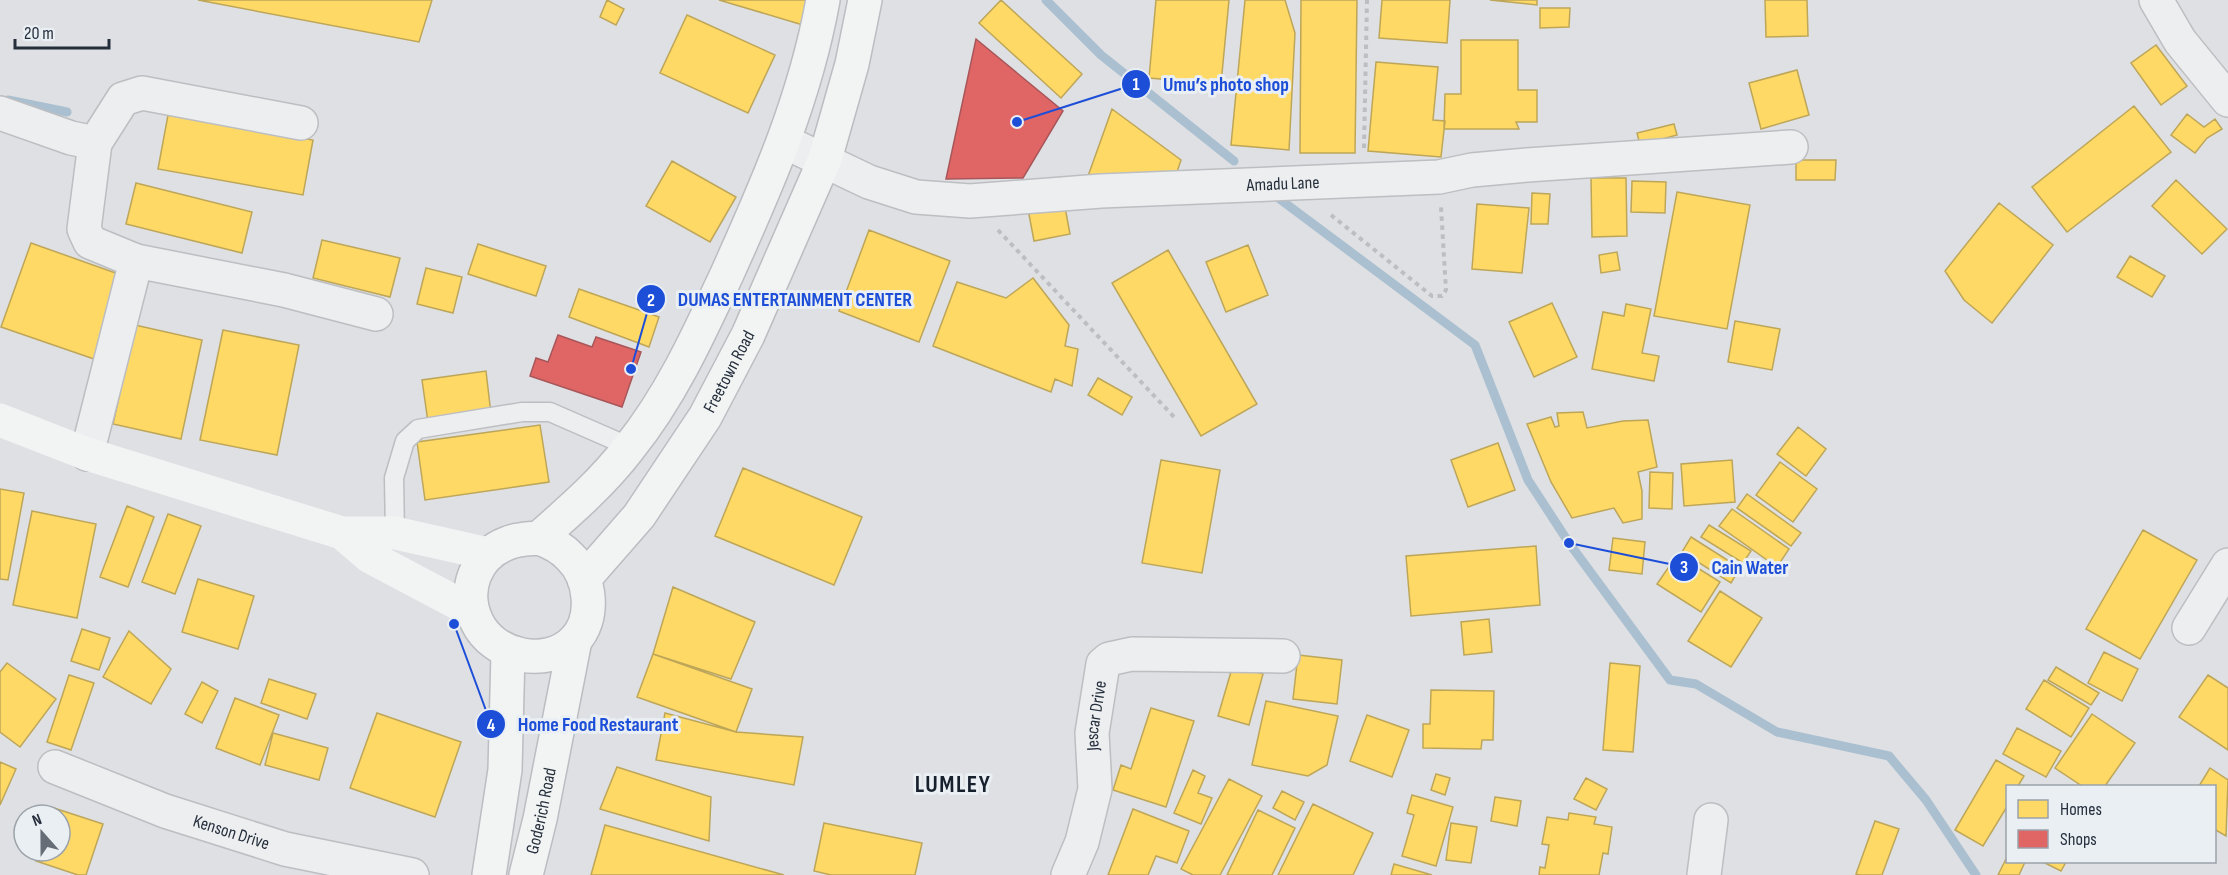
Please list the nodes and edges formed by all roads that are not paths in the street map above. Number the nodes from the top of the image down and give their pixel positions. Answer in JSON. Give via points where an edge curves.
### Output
{"nodes":[{"id":1,"x":823,"y":0,"type":"edge"},
{"id":2,"x":865,"y":0,"type":"edge"},
{"id":3,"x":2156,"y":0,"type":"edge"},
{"id":4,"x":2225,"y":91,"type":"edge"},
{"id":5,"x":0,"y":113,"type":"edge"},
{"id":6,"x":301,"y":123,"type":"dead end"},
{"id":7,"x":785,"y":142,"type":"junction"},
{"id":8,"x":95,"y":143,"type":"junction"},
{"id":9,"x":1791,"y":147,"type":"dead end"},
{"id":10,"x":825,"y":159,"type":"junction"},
{"id":11,"x":136,"y":261,"type":"junction"},
{"id":12,"x":376,"y":314,"type":"dead end"},
{"id":13,"x":0,"y":420,"type":"edge"},
{"id":14,"x":630,"y":447,"type":"junction"},
{"id":15,"x":87,"y":454,"type":"junction"},
{"id":16,"x":342,"y":533,"type":"junction"},
{"id":17,"x":395,"y":533,"type":"junction"},
{"id":18,"x":539,"y":537,"type":"junction"},
{"id":19,"x":489,"y":554,"type":"junction"},
{"id":20,"x":2228,"y":565,"type":"edge"},
{"id":21,"x":584,"y":579,"type":"junction"},
{"id":22,"x":472,"y":611,"type":"junction"},
{"id":23,"x":2189,"y":628,"type":"dead end"},
{"id":24,"x":575,"y":640,"type":"junction"},
{"id":25,"x":508,"y":653,"type":"junction"},
{"id":26,"x":1283,"y":656,"type":"dead end"},
{"id":27,"x":55,"y":767,"type":"dead end"},
{"id":28,"x":1711,"y":820,"type":"dead end"},
{"id":29,"x":412,"y":875,"type":"edge"},
{"id":30,"x":489,"y":875,"type":"edge"},
{"id":31,"x":526,"y":875,"type":"edge"},
{"id":32,"x":1068,"y":875,"type":"edge"},
{"id":33,"x":1704,"y":875,"type":"edge"}],
"edges":[{"from":1,"to":7,"type":"main road","via":[[814,46]]},
{"from":2,"to":10,"type":"main road","name":"Freetown Road","via":[[852,64]]},
{"from":3,"to":4,"type":"street","via":[[2180,41]]},
{"from":5,"to":8,"type":"street"},
{"from":6,"to":8,"type":"street","via":[[142,93],[123,99]]},
{"from":7,"to":10,"type":"street","name":"Amadu Lane"},
{"from":7,"to":14,"type":"main road","via":[[702,327],[663,401]]},
{"from":8,"to":11,"type":"street","via":[[84,229],[90,242]]},
{"from":9,"to":10,"type":"street","name":"Amadu Lane","via":[[1527,165],[1364,182],[970,201],[916,197],[869,182]]},
{"from":10,"to":21,"type":"main road","name":"Freetown Road","via":[[748,335],[705,417],[639,516]]},
{"from":11,"to":12,"type":"street","via":[[284,290]]},
{"from":11,"to":15,"type":"street"},
{"from":13,"to":15,"type":"main road"},
{"from":14,"to":17,"type":"lane","via":[[550,412],[522,412],[418,429],[405,441],[394,478]]},
{"from":14,"to":18,"type":"main road","via":[[597,487]]},
{"from":15,"to":16,"type":"main road"},
{"from":16,"to":17,"type":"main road"},
{"from":16,"to":22,"type":"main road","via":[[370,557]]},
{"from":17,"to":19,"type":"main road"},
{"from":18,"to":19,"type":"main road","via":[[508,542]]},
{"from":18,"to":21,"type":"main road","via":[[572,558]]},
{"from":19,"to":22,"type":"main road","via":[[476,570],[470,590]]},
{"from":20,"to":23,"type":"street"},
{"from":21,"to":24,"type":"main road","via":[[589,601],[585,622]]},
{"from":22,"to":25,"type":"main road","via":[[481,631]]},
{"from":24,"to":25,"type":"main road","via":[[541,654]]},
{"from":24,"to":31,"type":"main road","name":"Goderich Road"},
{"from":25,"to":30,"type":"main road","via":[[505,770]]},
{"from":26,"to":32,"type":"street","name":"Jescar Drive","via":[[1132,654],[1103,664],[1092,733],[1095,789],[1082,842]]},
{"from":27,"to":29,"type":"street","name":"Kenson Drive","via":[[165,811],[285,849]]},
{"from":28,"to":33,"type":"street"}]}
